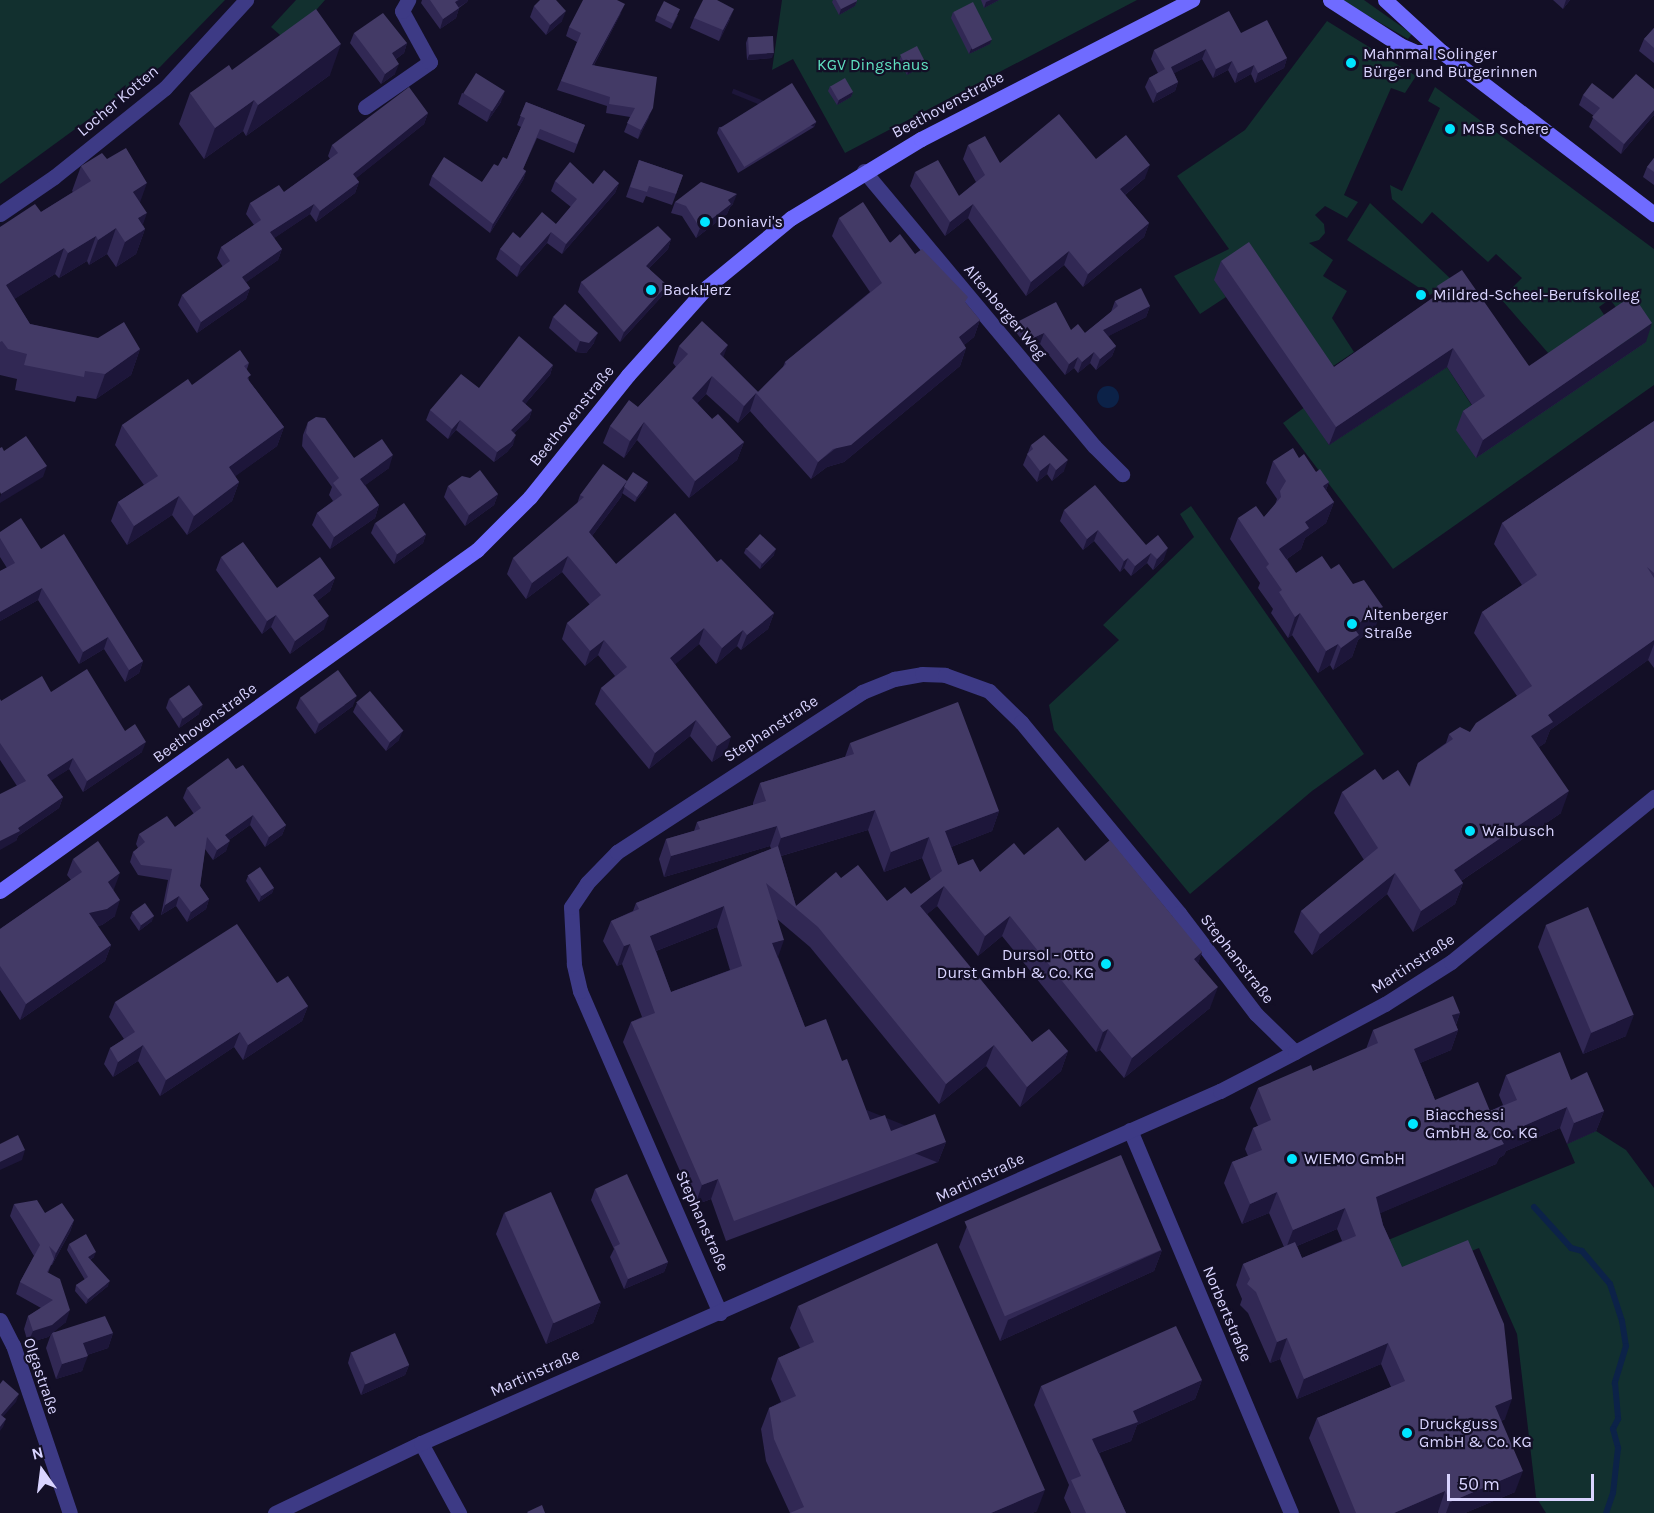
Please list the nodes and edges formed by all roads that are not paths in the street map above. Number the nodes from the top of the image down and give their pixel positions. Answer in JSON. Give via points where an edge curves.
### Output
{"nodes":[{"id":1,"x":246,"y":0,"type":"edge"},
{"id":2,"x":408,"y":0,"type":"edge"},
{"id":3,"x":1192,"y":0,"type":"edge"},
{"id":4,"x":1330,"y":0,"type":"edge"},
{"id":5,"x":1385,"y":0,"type":"edge"},
{"id":6,"x":1442,"y":52,"type":"junction"},
{"id":7,"x":364,"y":107,"type":"dead end"},
{"id":8,"x":864,"y":171,"type":"junction"},
{"id":9,"x":0,"y":214,"type":"edge"},
{"id":10,"x":1654,"y":214,"type":"edge"},
{"id":11,"x":1122,"y":474,"type":"dead end"},
{"id":12,"x":1654,"y":797,"type":"edge"},
{"id":13,"x":0,"y":891,"type":"edge"},
{"id":14,"x":1295,"y":1052,"type":"junction"},
{"id":15,"x":1130,"y":1130,"type":"junction"},
{"id":16,"x":720,"y":1312,"type":"junction"},
{"id":17,"x":0,"y":1320,"type":"edge"},
{"id":18,"x":421,"y":1443,"type":"junction"},
{"id":19,"x":70,"y":1513,"type":"edge"},
{"id":20,"x":275,"y":1513,"type":"edge"},
{"id":21,"x":459,"y":1513,"type":"edge"},
{"id":22,"x":1291,"y":1513,"type":"edge"}],
"edges":[{"from":1,"to":9,"type":"street","name":"Locher Kotten","via":[[165,88],[54,177]]},
{"from":2,"to":7,"type":"street","via":[[402,11],[430,62]]},
{"from":3,"to":8,"type":"main road","name":"Beethovenstraße"},
{"from":4,"to":6,"type":"main road","via":[[1400,45],[1416,52]]},
{"from":5,"to":6,"type":"main road"},
{"from":6,"to":10,"type":"main road"},
{"from":8,"to":11,"type":"street","name":"Altenberger Weg","via":[[1088,439]]},
{"from":8,"to":13,"type":"main road","name":"Beethovenstraße","via":[[791,218],[707,287],[628,375],[530,497],[477,550]]},
{"from":12,"to":14,"type":"street","name":"Martinstraße","via":[[1451,962],[1385,1004]]},
{"from":14,"to":15,"type":"street","name":"Martinstraße"},
{"from":14,"to":16,"type":"street","name":"Stephanstraße","via":[[1256,1014],[1179,913],[1021,722],[989,691],[956,678],[922,674],[894,679],[862,692],[617,852],[587,883],[572,907],[574,964],[580,992]]},
{"from":15,"to":16,"type":"street","name":"Martinstraße"},
{"from":15,"to":22,"type":"street","name":"Norbertstraße"},
{"from":16,"to":18,"type":"street","name":"Martinstraße"},
{"from":17,"to":19,"type":"street","name":"Olgastraße","via":[[13,1346]]},
{"from":18,"to":20,"type":"street","name":"Martinstraße"},
{"from":18,"to":21,"type":"street"}]}
